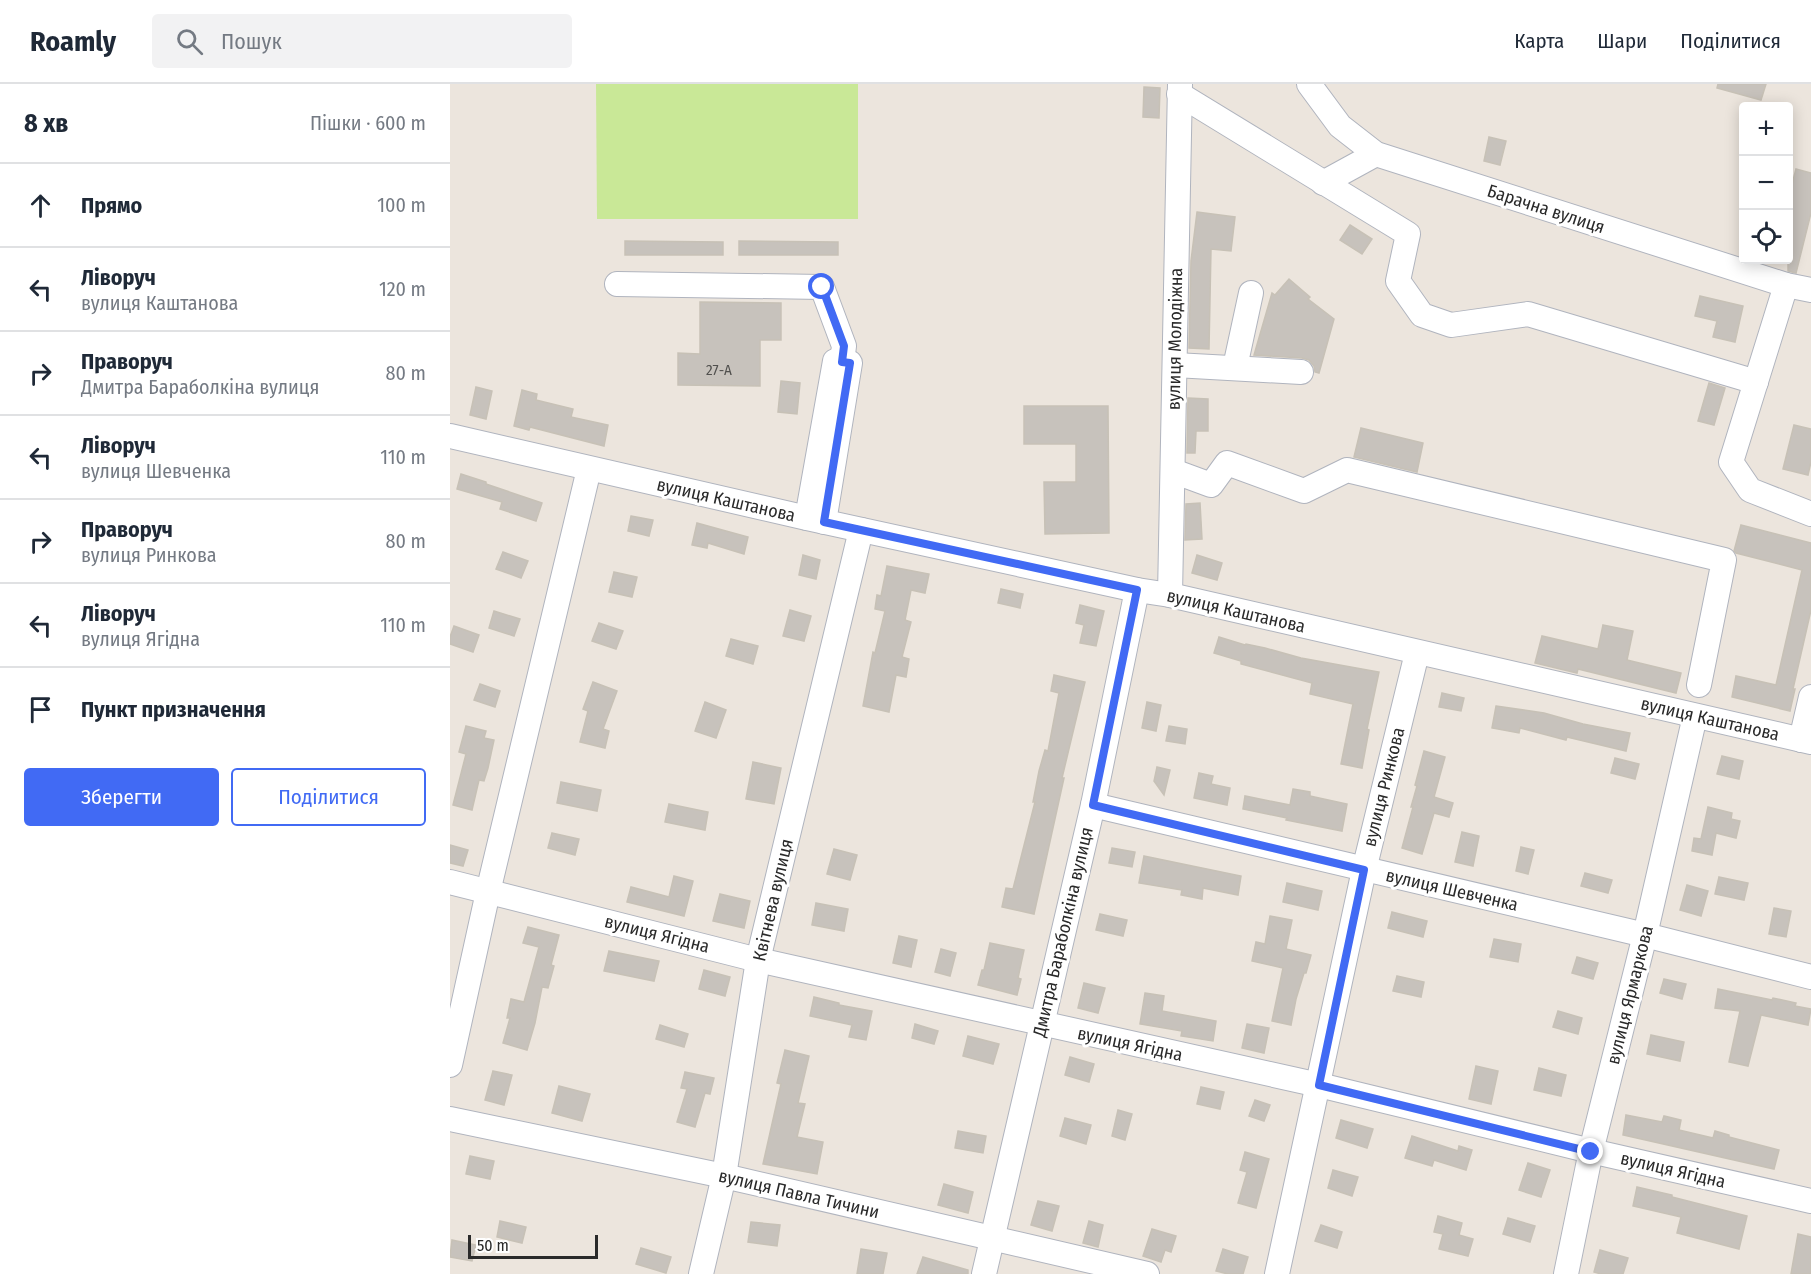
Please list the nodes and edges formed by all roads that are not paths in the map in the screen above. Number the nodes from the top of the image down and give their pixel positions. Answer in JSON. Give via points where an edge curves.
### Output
{"nodes":[{"id":1,"x":1309,"y":84,"type":"edge"},
{"id":2,"x":1180,"y":89,"type":"edge"},
{"id":3,"x":1376,"y":154,"type":"junction"},
{"id":4,"x":1323,"y":183,"type":"junction"},
{"id":5,"x":617,"y":284,"type":"dead end"},
{"id":6,"x":1786,"y":285,"type":"junction"},
{"id":7,"x":1811,"y":290,"type":"edge"},
{"id":8,"x":1251,"y":293,"type":"dead end"},
{"id":9,"x":1175,"y":365,"type":"junction"},
{"id":10,"x":1235,"y":367,"type":"junction"},
{"id":11,"x":1301,"y":372,"type":"dead end"},
{"id":12,"x":1756,"y":382,"type":"junction"},
{"id":13,"x":450,"y":436,"type":"edge"},
{"id":14,"x":589,"y":469,"type":"junction"},
{"id":15,"x":1173,"y":471,"type":"junction"},
{"id":16,"x":1811,"y":514,"type":"edge"},
{"id":17,"x":816,"y":520,"type":"junction"},
{"id":18,"x":861,"y":530,"type":"junction"},
{"id":19,"x":1137,"y":590,"type":"junction"},
{"id":20,"x":1170,"y":595,"type":"junction"},
{"id":21,"x":1417,"y":653,"type":"junction"},
{"id":22,"x":1699,"y":685,"type":"dead end"},
{"id":23,"x":1811,"y":697,"type":"edge"},
{"id":24,"x":1695,"y":716,"type":"junction"},
{"id":25,"x":1806,"y":741,"type":"edge"},
{"id":26,"x":1093,"y":805,"type":"junction"},
{"id":27,"x":1364,"y":870,"type":"junction"},
{"id":28,"x":450,"y":882,"type":"edge"},
{"id":29,"x":488,"y":892,"type":"junction"},
{"id":30,"x":1645,"y":935,"type":"junction"},
{"id":31,"x":759,"y":960,"type":"junction"},
{"id":32,"x":1811,"y":977,"type":"edge"},
{"id":33,"x":1042,"y":1025,"type":"junction"},
{"id":34,"x":450,"y":1065,"type":"edge"},
{"id":35,"x":1319,"y":1085,"type":"junction"},
{"id":36,"x":450,"y":1119,"type":"edge"},
{"id":37,"x":1591,"y":1152,"type":"junction"},
{"id":38,"x":724,"y":1176,"type":"junction"},
{"id":39,"x":1811,"y":1201,"type":"edge"},
{"id":40,"x":994,"y":1238,"type":"junction"},
{"id":41,"x":701,"y":1274,"type":"edge"},
{"id":42,"x":984,"y":1274,"type":"edge"},
{"id":43,"x":1148,"y":1274,"type":"edge"},
{"id":44,"x":1277,"y":1274,"type":"edge"},
{"id":45,"x":1566,"y":1274,"type":"edge"}],
"edges":[{"from":1,"to":3,"type":"street","name":"Барачна вулиця","via":[[1340,126]]},
{"from":2,"to":4,"type":"street"},
{"from":2,"to":9,"type":"street","name":"вулиця Молодіжна","via":[[1168,156]]},
{"from":3,"to":4,"type":"street"},
{"from":3,"to":6,"type":"street","name":"Барачна вулиця"},
{"from":4,"to":12,"type":"street","via":[[1408,234],[1398,281],[1422,315],[1451,325],[1528,314]]},
{"from":5,"to":17,"type":"street","via":[[822,287],[844,346],[842,362],[850,363]]},
{"from":6,"to":7,"type":"street","name":"Барачна вулиця"},
{"from":6,"to":12,"type":"street"},
{"from":8,"to":10,"type":"street"},
{"from":9,"to":10,"type":"street"},
{"from":9,"to":15,"type":"street","name":"вулиця Молодіжна"},
{"from":10,"to":11,"type":"street"},
{"from":12,"to":16,"type":"street","via":[[1731,462],[1750,490]]},
{"from":13,"to":14,"type":"street","name":"вулиця Каштанова"},
{"from":14,"to":17,"type":"street","name":"вулиця Каштанова"},
{"from":14,"to":29,"type":"street"},
{"from":15,"to":20,"type":"street","name":"вулиця Молодіжна"},
{"from":15,"to":22,"type":"street","via":[[1211,485],[1227,463],[1304,491],[1347,470],[1724,560]]},
{"from":17,"to":18,"type":"street","name":"вулиця Каштанова"},
{"from":18,"to":19,"type":"street","name":"вулиця Каштанова"},
{"from":18,"to":31,"type":"street","name":"Квітнева вулиця"},
{"from":19,"to":20,"type":"street","name":"вулиця Каштанова"},
{"from":19,"to":26,"type":"street","name":"Дмитра Бараболкіна вулиця"},
{"from":20,"to":21,"type":"street","name":"вулиця Каштанова"},
{"from":21,"to":24,"type":"street","name":"вулиця Каштанова"},
{"from":21,"to":27,"type":"street","name":"вулиця Ринкова"},
{"from":23,"to":25,"type":"street"},
{"from":24,"to":25,"type":"street","name":"вулиця Каштанова"},
{"from":24,"to":30,"type":"street","name":"вулиця Ярмаркова"},
{"from":26,"to":27,"type":"street","name":"вулиця Шевченка"},
{"from":26,"to":33,"type":"street","name":"Дмитра Бараболкіна вулиця"},
{"from":27,"to":30,"type":"street","name":"вулиця Шевченка"},
{"from":27,"to":35,"type":"street","name":"вулиця Ринкова"},
{"from":28,"to":29,"type":"street","name":"вулиця Ягідна"},
{"from":29,"to":31,"type":"street","name":"вулиця Ягідна"},
{"from":29,"to":34,"type":"street"},
{"from":30,"to":32,"type":"street","name":"вулиця Шевченка"},
{"from":30,"to":37,"type":"street","name":"вулиця Ярмаркова"},
{"from":31,"to":33,"type":"street","name":"вулиця Ягідна"},
{"from":31,"to":38,"type":"street","name":"Квітнева вулиця"},
{"from":33,"to":35,"type":"street","name":"вулиця Ягідна"},
{"from":33,"to":40,"type":"street","name":"Дмитра Бараболкіна вулиця"},
{"from":35,"to":37,"type":"street","name":"вулиця Ягідна"},
{"from":35,"to":44,"type":"street","name":"вулиця Ринкова"},
{"from":36,"to":38,"type":"street","name":"вулиця Павла Тичини"},
{"from":37,"to":39,"type":"street","name":"вулиця Ягідна"},
{"from":37,"to":45,"type":"street","name":"вулиця Ярмаркова"},
{"from":38,"to":40,"type":"street","name":"вулиця Павла Тичини"},
{"from":38,"to":41,"type":"street","name":"Квітнева вулиця"},
{"from":40,"to":42,"type":"street","name":"Дмитра Бараболкіна вулиця"},
{"from":40,"to":43,"type":"street","name":"вулиця Павла Тичини"}]}
